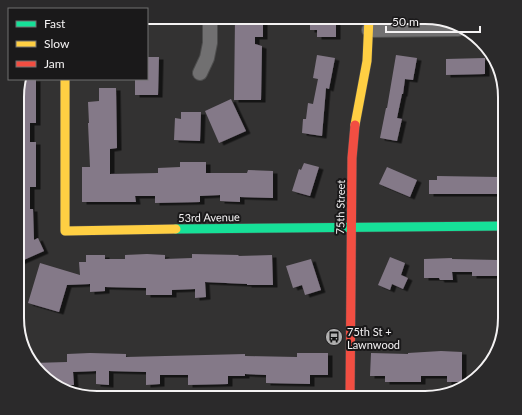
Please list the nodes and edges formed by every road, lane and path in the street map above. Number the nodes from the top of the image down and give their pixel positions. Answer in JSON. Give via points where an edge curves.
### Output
{"nodes":[{"id":1,"x":210,"y":24,"type":"edge"},
{"id":2,"x":369,"y":24,"type":"edge"},
{"id":3,"x":448,"y":28,"type":"edge"},
{"id":4,"x":200,"y":73,"type":"dead end"},
{"id":5,"x":65,"y":80,"type":"edge"},
{"id":6,"x":352,"y":226,"type":"junction"},
{"id":7,"x":498,"y":226,"type":"edge"},
{"id":8,"x":350,"y":391,"type":"edge"}],
"edges":[{"from":1,"to":4,"type":"street","via":[[207,58]]},
{"from":2,"to":3,"type":"street"},
{"from":2,"to":6,"type":"street","name":"75th Street","via":[[367,61],[355,124],[352,158]]},
{"from":5,"to":6,"type":"street","name":"53rd Avenue","via":[[65,231]]},
{"from":6,"to":7,"type":"street","name":"53rd Avenue"},
{"from":6,"to":8,"type":"street","name":"75th Street"}]}
